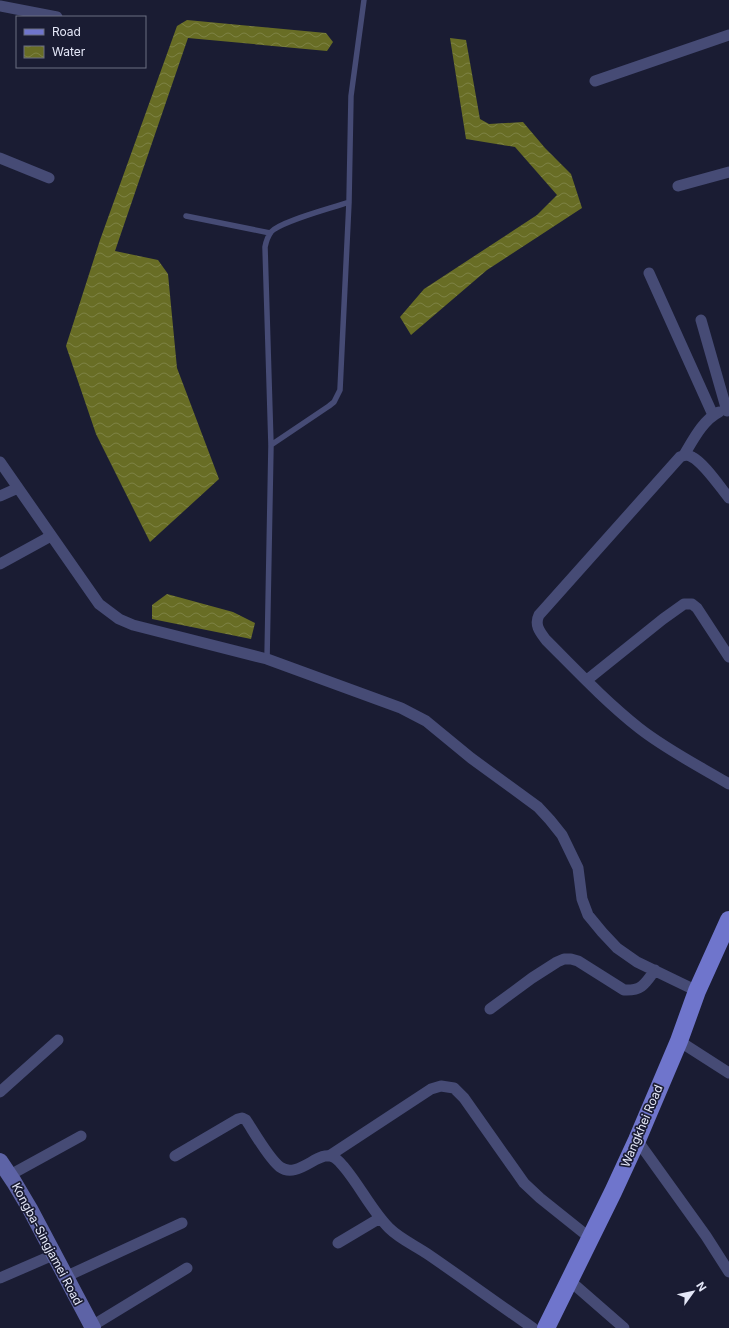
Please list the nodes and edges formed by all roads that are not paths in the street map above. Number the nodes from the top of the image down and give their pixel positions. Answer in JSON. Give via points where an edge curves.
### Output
{"nodes":[{"id":1,"x":364,"y":0,"type":"edge"},
{"id":2,"x":0,"y":6,"type":"edge"},
{"id":3,"x":52,"y":16,"type":"edge"},
{"id":4,"x":729,"y":35,"type":"edge"},
{"id":5,"x":595,"y":81,"type":"dead end"},
{"id":6,"x":0,"y":158,"type":"edge"},
{"id":7,"x":729,"y":172,"type":"edge"},
{"id":8,"x":49,"y":178,"type":"dead end"},
{"id":9,"x":678,"y":186,"type":"dead end"},
{"id":10,"x":349,"y":202,"type":"junction"},
{"id":11,"x":186,"y":216,"type":"dead end"},
{"id":12,"x":270,"y":233,"type":"junction"},
{"id":13,"x":649,"y":273,"type":"dead end"},
{"id":14,"x":701,"y":320,"type":"dead end"},
{"id":15,"x":728,"y":412,"type":"edge"},
{"id":16,"x":713,"y":415,"type":"junction"},
{"id":17,"x":271,"y":445,"type":"junction"},
{"id":18,"x":684,"y":455,"type":"junction"},
{"id":19,"x":0,"y":462,"type":"edge"},
{"id":20,"x":18,"y":488,"type":"junction"},
{"id":21,"x":0,"y":496,"type":"edge"},
{"id":22,"x":729,"y":498,"type":"edge"},
{"id":23,"x":51,"y":536,"type":"junction"},
{"id":24,"x":0,"y":564,"type":"edge"},
{"id":25,"x":729,"y":657,"type":"edge"},
{"id":26,"x":267,"y":659,"type":"junction"},
{"id":27,"x":587,"y":680,"type":"junction"},
{"id":28,"x":729,"y":784,"type":"edge"},
{"id":29,"x":729,"y":920,"type":"edge"},
{"id":30,"x":655,"y":970,"type":"junction"},
{"id":31,"x":697,"y":991,"type":"junction"},
{"id":32,"x":490,"y":1009,"type":"dead end"},
{"id":33,"x":58,"y":1040,"type":"dead end"},
{"id":34,"x":679,"y":1041,"type":"junction"},
{"id":35,"x":729,"y":1073,"type":"edge"},
{"id":36,"x":0,"y":1092,"type":"edge"},
{"id":37,"x":81,"y":1136,"type":"dead end"},
{"id":38,"x":637,"y":1140,"type":"junction"},
{"id":39,"x":176,"y":1156,"type":"dead end"},
{"id":40,"x":329,"y":1156,"type":"junction"},
{"id":41,"x":0,"y":1161,"type":"edge"},
{"id":42,"x":10,"y":1175,"type":"junction"},
{"id":43,"x":380,"y":1218,"type":"junction"},
{"id":44,"x":182,"y":1223,"type":"dead end"},
{"id":45,"x":590,"y":1238,"type":"junction"},
{"id":46,"x":338,"y":1243,"type":"dead end"},
{"id":47,"x":53,"y":1255,"type":"junction"},
{"id":48,"x":187,"y":1268,"type":"dead end"},
{"id":49,"x":729,"y":1272,"type":"edge"},
{"id":50,"x":0,"y":1278,"type":"edge"},
{"id":51,"x":66,"y":1278,"type":"junction"},
{"id":52,"x":569,"y":1280,"type":"junction"},
{"id":53,"x":92,"y":1327,"type":"edge"},
{"id":54,"x":533,"y":1328,"type":"edge"},
{"id":55,"x":546,"y":1328,"type":"edge"},
{"id":56,"x":624,"y":1328,"type":"edge"}],
"edges":[{"from":1,"to":10,"type":"lane","via":[[351,96]]},
{"from":2,"to":3,"type":"street"},
{"from":4,"to":5,"type":"street"},
{"from":6,"to":8,"type":"street"},
{"from":7,"to":9,"type":"street"},
{"from":10,"to":12,"type":"lane","via":[[287,223]]},
{"from":10,"to":17,"type":"lane","via":[[340,390],[329,406]]},
{"from":11,"to":12,"type":"lane"},
{"from":12,"to":17,"type":"lane","via":[[265,247]]},
{"from":13,"to":16,"type":"street"},
{"from":14,"to":15,"type":"street"},
{"from":15,"to":16,"type":"street","via":[[721,411]]},
{"from":16,"to":18,"type":"street"},
{"from":17,"to":26,"type":"lane"},
{"from":18,"to":22,"type":"street","via":[[698,461]]},
{"from":18,"to":27,"type":"street","via":[[569,580],[536,620],[546,640]]},
{"from":19,"to":20,"type":"street"},
{"from":20,"to":21,"type":"street"},
{"from":20,"to":23,"type":"street"},
{"from":23,"to":24,"type":"street"},
{"from":23,"to":26,"type":"street","via":[[99,604],[119,619],[133,625]]},
{"from":25,"to":27,"type":"street","via":[[697,608],[692,604],[684,604]]},
{"from":26,"to":30,"type":"street","via":[[394,706],[426,721],[538,807],[562,835],[571,851],[578,868],[582,899],[588,915],[618,948],[637,962]]},
{"from":27,"to":28,"type":"street","via":[[640,729]]},
{"from":29,"to":31,"type":"main road","name":"Wangkhei Road"},
{"from":30,"to":31,"type":"street"},
{"from":30,"to":32,"type":"street","via":[[643,986],[624,990],[578,961],[564,959],[532,978]]},
{"from":31,"to":34,"type":"main road","name":"Wangkhei Road"},
{"from":33,"to":36,"type":"street"},
{"from":34,"to":35,"type":"street"},
{"from":34,"to":38,"type":"main road","name":"Wangkhei Road"},
{"from":37,"to":42,"type":"street"},
{"from":38,"to":45,"type":"main road","name":"Wangkhei Road"},
{"from":38,"to":49,"type":"street"},
{"from":39,"to":40,"type":"street","via":[[242,1118],[246,1120],[274,1161],[286,1170],[296,1169]]},
{"from":40,"to":43,"type":"street","via":[[337,1160],[350,1174]]},
{"from":40,"to":45,"type":"street","via":[[431,1089],[441,1086],[454,1088],[464,1098],[524,1183]]},
{"from":41,"to":42,"type":"street","name":"Kongba-Singjamei Road"},
{"from":42,"to":47,"type":"street","name":"Kongba-Singjamei Road"},
{"from":43,"to":46,"type":"street"},
{"from":43,"to":54,"type":"street","via":[[399,1236]]},
{"from":44,"to":51,"type":"street"},
{"from":45,"to":52,"type":"main road","name":"Wangkhei Road"},
{"from":47,"to":50,"type":"street"},
{"from":47,"to":51,"type":"street","name":"Kongba-Singjamei Road"},
{"from":48,"to":53,"type":"street"},
{"from":51,"to":53,"type":"street","name":"Kongba-Singjamei Road"},
{"from":52,"to":55,"type":"main road","name":"Wangkhei Road"},
{"from":52,"to":56,"type":"street"}]}
